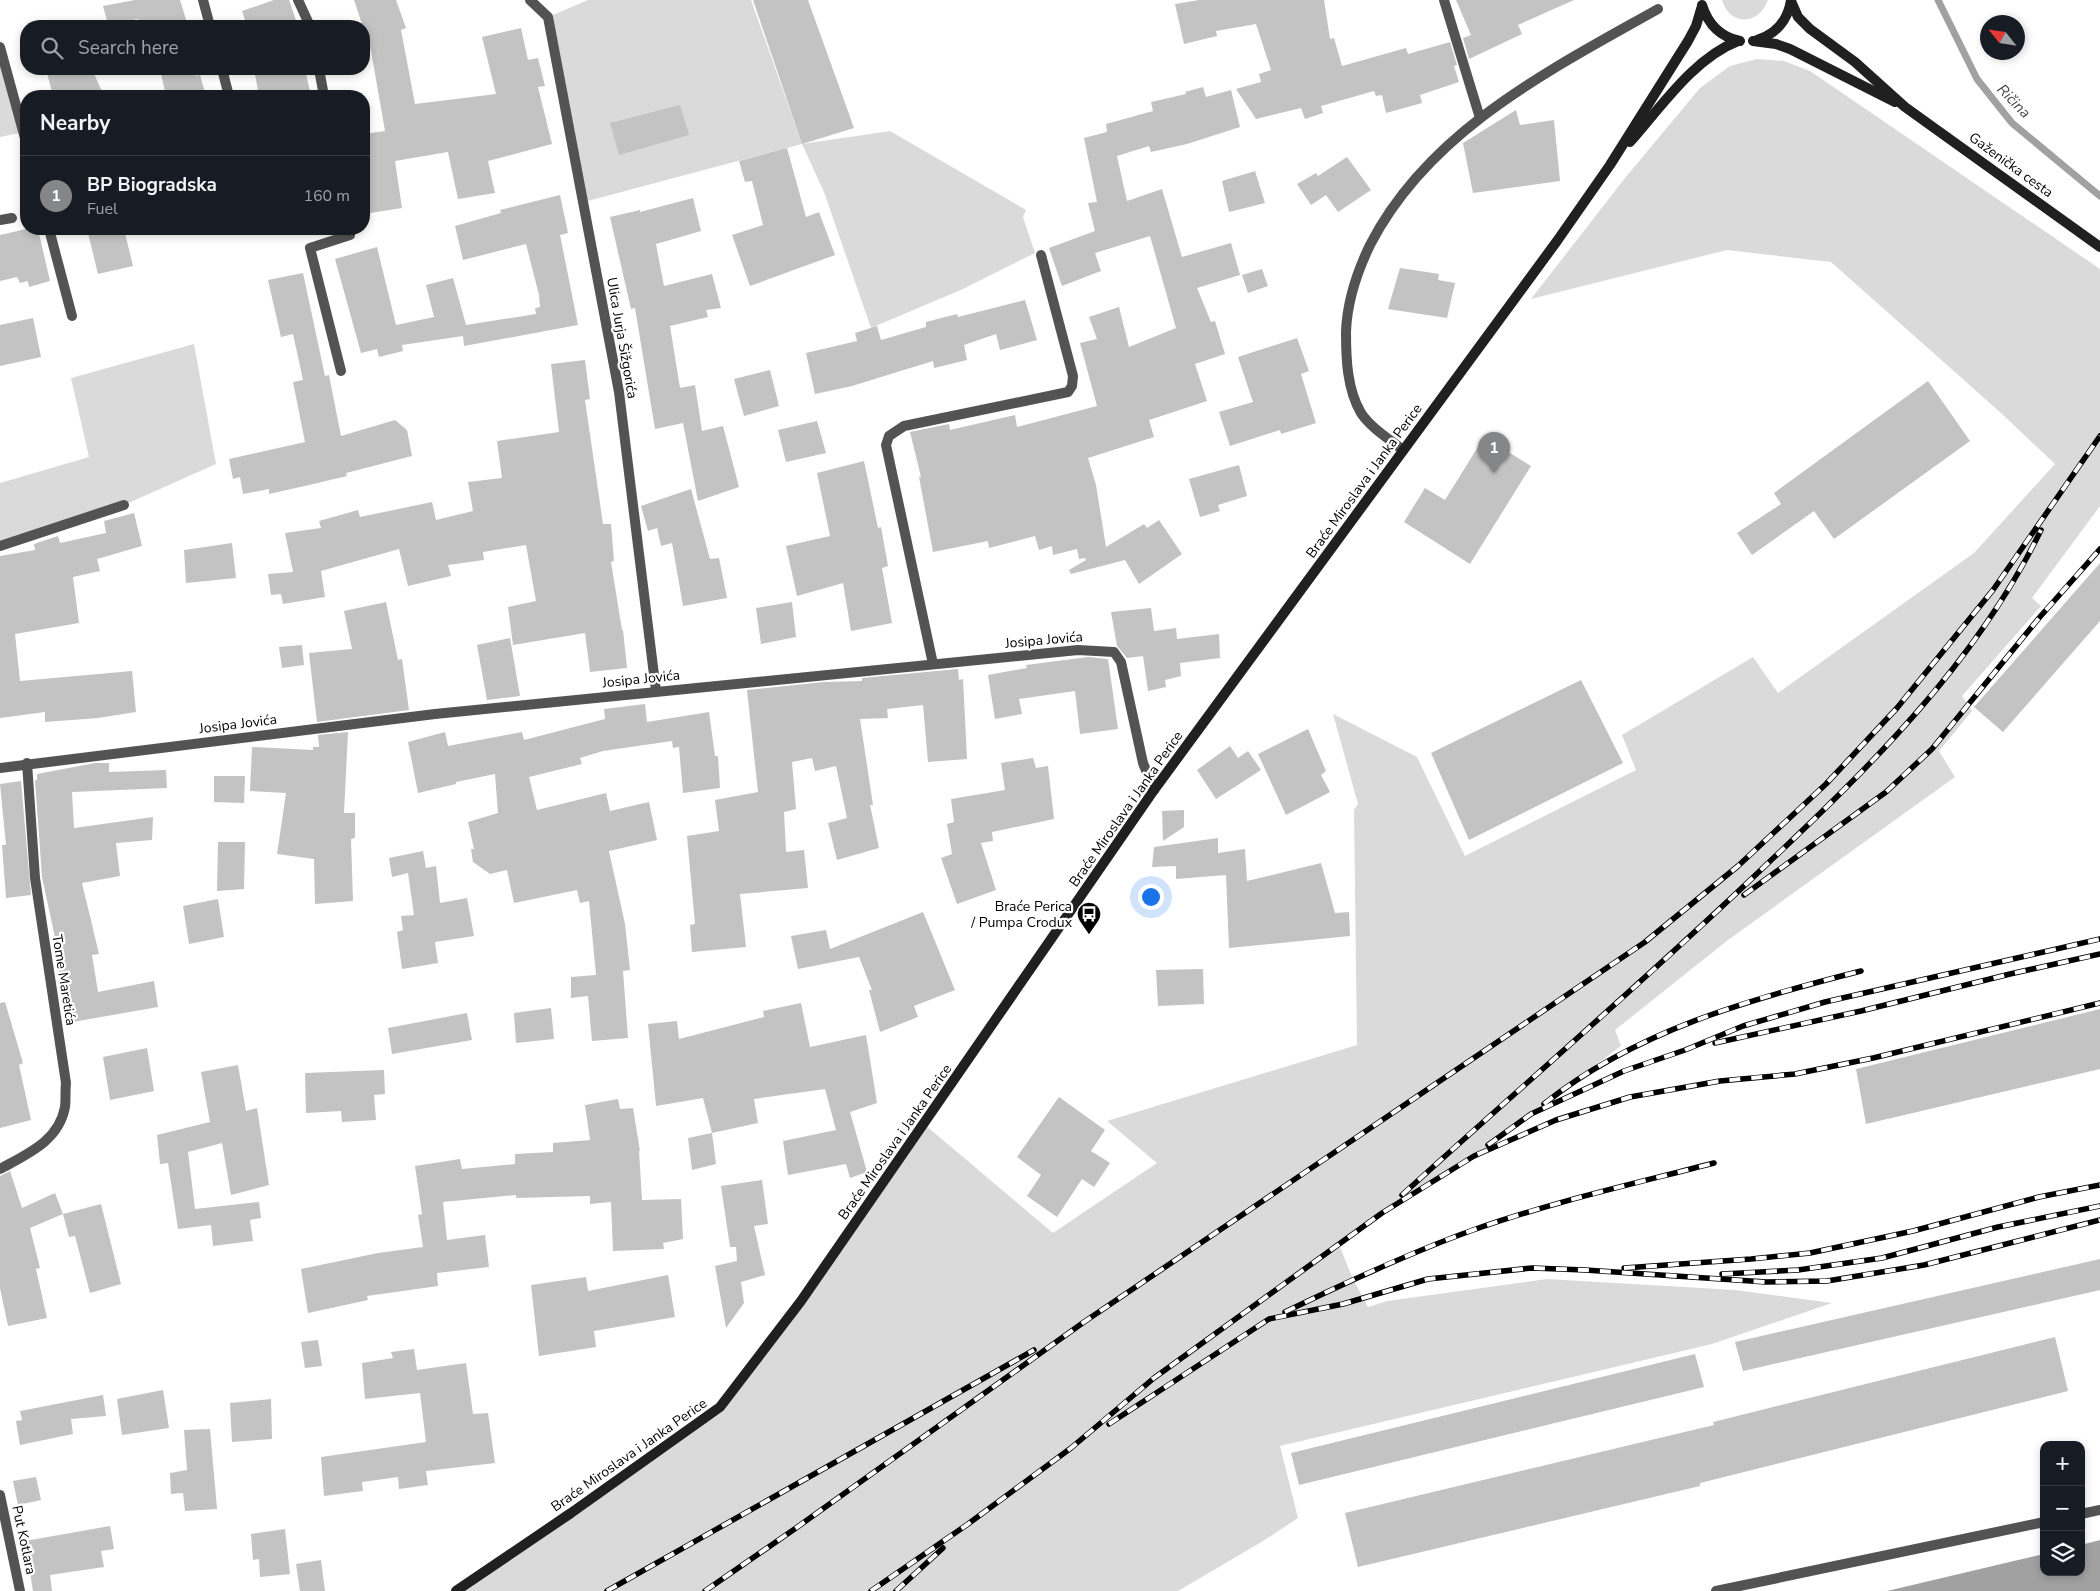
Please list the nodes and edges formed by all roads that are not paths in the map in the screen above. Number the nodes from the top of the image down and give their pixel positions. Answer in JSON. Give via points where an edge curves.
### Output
{"nodes":[{"id":1,"x":203,"y":0,"type":"edge"},
{"id":2,"x":298,"y":0,"type":"edge"},
{"id":3,"x":530,"y":0,"type":"edge"},
{"id":4,"x":1444,"y":0,"type":"edge"},
{"id":5,"x":1791,"y":1,"type":"edge"},
{"id":6,"x":1701,"y":3,"type":"edge"},
{"id":7,"x":1658,"y":9,"type":"dead end"},
{"id":8,"x":208,"y":20,"type":"edge"},
{"id":9,"x":307,"y":20,"type":"edge"},
{"id":10,"x":1738,"y":41,"type":"junction"},
{"id":11,"x":1753,"y":41,"type":"junction"},
{"id":12,"x":0,"y":47,"type":"edge"},
{"id":13,"x":224,"y":75,"type":"edge"},
{"id":14,"x":320,"y":75,"type":"edge"},
{"id":15,"x":227,"y":90,"type":"edge"},
{"id":16,"x":323,"y":90,"type":"edge"},
{"id":17,"x":1905,"y":107,"type":"junction"},
{"id":18,"x":1480,"y":118,"type":"junction"},
{"id":19,"x":20,"y":120,"type":"edge"},
{"id":20,"x":1610,"y":165,"type":"junction"},
{"id":21,"x":12,"y":218,"type":"dead end"},
{"id":22,"x":0,"y":220,"type":"edge"},
{"id":23,"x":51,"y":235,"type":"edge"},
{"id":24,"x":350,"y":235,"type":"edge"},
{"id":25,"x":2100,"y":247,"type":"edge"},
{"id":26,"x":1041,"y":255,"type":"dead end"},
{"id":27,"x":72,"y":316,"type":"dead end"},
{"id":28,"x":341,"y":371,"type":"dead end"},
{"id":29,"x":1403,"y":450,"type":"junction"},
{"id":30,"x":124,"y":505,"type":"dead end"},
{"id":31,"x":0,"y":546,"type":"edge"},
{"id":32,"x":934,"y":664,"type":"junction"},
{"id":33,"x":656,"y":691,"type":"junction"},
{"id":34,"x":27,"y":763,"type":"junction"},
{"id":35,"x":0,"y":768,"type":"edge"},
{"id":36,"x":1154,"y":790,"type":"junction"},
{"id":37,"x":0,"y":1169,"type":"edge"},
{"id":38,"x":0,"y":1495,"type":"edge"},
{"id":39,"x":2100,"y":1510,"type":"edge"},
{"id":40,"x":2085,"y":1513,"type":"edge"},
{"id":41,"x":2040,"y":1523,"type":"edge"},
{"id":42,"x":20,"y":1591,"type":"edge"},
{"id":43,"x":456,"y":1591,"type":"edge"},
{"id":44,"x":1716,"y":1591,"type":"edge"}],
"edges":[{"from":1,"to":8,"type":"street"},
{"from":2,"to":9,"type":"street"},
{"from":3,"to":33,"type":"street","name":"Ulica Jurja Šižgorića","via":[[548,17],[619,392]]},
{"from":4,"to":18,"type":"street"},
{"from":5,"to":11,"type":"main road","via":[[1787,16],[1778,28],[1767,37]]},
{"from":5,"to":17,"type":"main road","name":"Gaženička cesta","via":[[1798,17],[1810,29],[1855,62]]},
{"from":6,"to":10,"type":"main road","via":[[1706,18],[1715,29]]},
{"from":6,"to":20,"type":"main road","name":"Braće Miroslava i Janka Perice","via":[[1696,26],[1688,41]]},
{"from":7,"to":18,"type":"street","via":[[1555,67]]},
{"from":10,"to":11,"type":"main road","name":"Gaženička cesta"},
{"from":10,"to":20,"type":"main road","name":"Braće Miroslava i Janka Perice","via":[[1723,46],[1691,73]]},
{"from":11,"to":17,"type":"main road","name":"Gaženička cesta","via":[[1790,48]]},
{"from":12,"to":19,"type":"street"},
{"from":13,"to":15,"type":"street"},
{"from":14,"to":16,"type":"street"},
{"from":17,"to":25,"type":"main road","name":"Gaženička cesta"},
{"from":18,"to":29,"type":"street","via":[[1434,158],[1399,198],[1363,258],[1352,290],[1346,323],[1346,361],[1352,390],[1361,413]]},
{"from":20,"to":29,"type":"main road","name":"Braće Miroslava i Janka Perice"},
{"from":21,"to":22,"type":"street"},
{"from":23,"to":27,"type":"street"},
{"from":24,"to":28,"type":"street","via":[[310,248]]},
{"from":26,"to":32,"type":"street","via":[[1073,376],[1068,392],[904,426],[889,436],[886,445]]},
{"from":29,"to":36,"type":"main road","name":"Braće Miroslava i Janka Perice"},
{"from":30,"to":31,"type":"street"},
{"from":32,"to":33,"type":"street","name":"Josipa Jovića"},
{"from":32,"to":36,"type":"street","name":"Josipa Jovića","via":[[1078,650],[1114,652],[1121,662],[1143,763]]},
{"from":33,"to":34,"type":"street","name":"Josipa Jovića"},
{"from":34,"to":35,"type":"street","name":"Josipa Jovića"},
{"from":34,"to":37,"type":"street","name":"Tome Maretića","via":[[35,878],[66,1083],[65,1107],[55,1132],[38,1148]]},
{"from":36,"to":43,"type":"main road","name":"Braće Miroslava i Janka Perice","via":[[801,1301],[720,1408]]},
{"from":38,"to":42,"type":"street","name":"Put Kotlara"},
{"from":39,"to":40,"type":"street"},
{"from":41,"to":44,"type":"street"}]}
